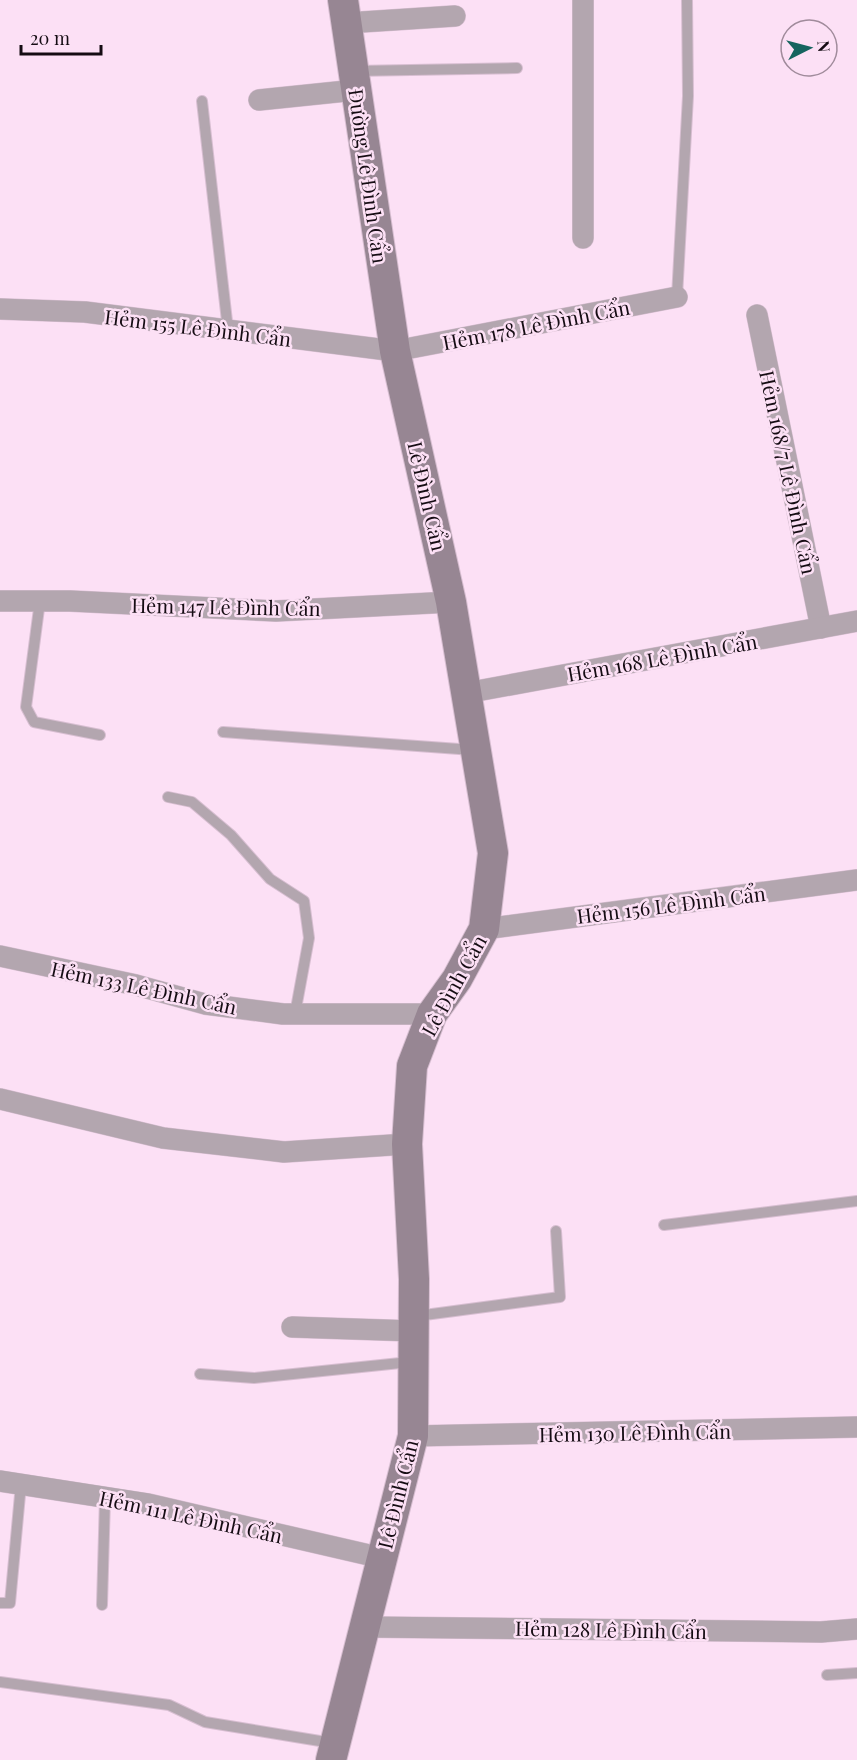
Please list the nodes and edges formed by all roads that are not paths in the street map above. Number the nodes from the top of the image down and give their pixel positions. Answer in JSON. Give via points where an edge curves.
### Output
{"nodes":[{"id":1,"x":583,"y":0,"type":"edge"},
{"id":2,"x":687,"y":0,"type":"edge"},
{"id":3,"x":345,"y":12,"type":"edge"},
{"id":4,"x":455,"y":16,"type":"dead end"},
{"id":5,"x":517,"y":68,"type":"dead end"},
{"id":6,"x":355,"y":80,"type":"junction"},
{"id":7,"x":259,"y":100,"type":"dead end"},
{"id":8,"x":202,"y":101,"type":"dead end"},
{"id":9,"x":583,"y":238,"type":"dead end"},
{"id":10,"x":677,"y":297,"type":"joint"},
{"id":11,"x":0,"y":309,"type":"edge"},
{"id":12,"x":757,"y":315,"type":"dead end"},
{"id":13,"x":228,"y":330,"type":"junction"},
{"id":14,"x":395,"y":351,"type":"junction"},
{"id":15,"x":0,"y":601,"type":"edge"},
{"id":16,"x":40,"y":601,"type":"junction"},
{"id":17,"x":451,"y":602,"type":"junction"},
{"id":18,"x":857,"y":621,"type":"edge"},
{"id":19,"x":821,"y":628,"type":"junction"},
{"id":20,"x":466,"y":693,"type":"junction"},
{"id":21,"x":223,"y":732,"type":"dead end"},
{"id":22,"x":100,"y":735,"type":"dead end"},
{"id":23,"x":476,"y":750,"type":"junction"},
{"id":24,"x":168,"y":798,"type":"dead end"},
{"id":25,"x":857,"y":880,"type":"edge"},
{"id":26,"x":484,"y":929,"type":"junction"},
{"id":27,"x":0,"y":956,"type":"edge"},
{"id":28,"x":295,"y":1014,"type":"junction"},
{"id":29,"x":432,"y":1014,"type":"junction"},
{"id":30,"x":0,"y":1099,"type":"edge"},
{"id":31,"x":407,"y":1144,"type":"junction"},
{"id":32,"x":857,"y":1201,"type":"edge"},
{"id":33,"x":664,"y":1225,"type":"dead end"},
{"id":34,"x":556,"y":1231,"type":"dead end"},
{"id":35,"x":414,"y":1323,"type":"junction"},
{"id":36,"x":292,"y":1327,"type":"dead end"},
{"id":37,"x":414,"y":1362,"type":"junction"},
{"id":38,"x":200,"y":1374,"type":"dead end"},
{"id":39,"x":857,"y":1427,"type":"edge"},
{"id":40,"x":413,"y":1436,"type":"junction"},
{"id":41,"x":10,"y":1483,"type":"edge"},
{"id":42,"x":105,"y":1498,"type":"junction"},
{"id":43,"x":381,"y":1558,"type":"junction"},
{"id":44,"x":5,"y":1603,"type":"edge"},
{"id":45,"x":102,"y":1605,"type":"dead end"},
{"id":46,"x":366,"y":1627,"type":"junction"},
{"id":47,"x":857,"y":1629,"type":"edge"},
{"id":48,"x":857,"y":1673,"type":"edge"},
{"id":49,"x":827,"y":1675,"type":"dead end"},
{"id":50,"x":0,"y":1682,"type":"edge"},
{"id":51,"x":333,"y":1752,"type":"edge"}],
"edges":[{"from":1,"to":9,"type":"street"},
{"from":2,"to":10,"type":"lane","via":[[688,96]]},
{"from":3,"to":4,"type":"street"},
{"from":3,"to":6,"type":"street","name":"Đường Lê Đình Cẩn"},
{"from":5,"to":6,"type":"lane"},
{"from":6,"to":7,"type":"street"},
{"from":6,"to":14,"type":"street","name":"Đường Lê Đình Cẩn"},
{"from":8,"to":13,"type":"lane"},
{"from":10,"to":14,"type":"street","name":"Hẻm 178 Lê Đình Cẩn"},
{"from":11,"to":13,"type":"street","name":"Hẻm 155 Lê Đình Cẩn","via":[[85,312]]},
{"from":12,"to":19,"type":"street","name":"Hẻm 168/7 Lê Đình Cẩn"},
{"from":13,"to":14,"type":"street","name":"Hẻm 155 Lê Đình Cẩn"},
{"from":14,"to":17,"type":"street","name":"Lê Đình Cẩn"},
{"from":15,"to":16,"type":"street","name":"Hẻm 147 Lê Đình Cẩn"},
{"from":16,"to":17,"type":"street","name":"Hẻm 147 Lê Đình Cẩn","via":[[276,611]]},
{"from":16,"to":22,"type":"lane","via":[[26,706],[34,722]]},
{"from":17,"to":20,"type":"street","name":"Lê Đình Cẩn"},
{"from":18,"to":19,"type":"street","name":"Hẻm 168 Lê Đình Cẩn"},
{"from":19,"to":20,"type":"street","name":"Hẻm 168 Lê Đình Cẩn"},
{"from":20,"to":23,"type":"street","name":"Lê Đình Cẩn"},
{"from":21,"to":23,"type":"lane"},
{"from":23,"to":26,"type":"street","name":"Lê Đình Cẩn","via":[[493,854]]},
{"from":24,"to":28,"type":"lane","via":[[192,802],[231,835],[270,879],[304,901],[309,938]]},
{"from":25,"to":26,"type":"street","name":"Hẻm 156 Lê Đình Cẩn"},
{"from":26,"to":29,"type":"street","name":"Lê Đình Cẩn"},
{"from":27,"to":28,"type":"street","name":"Hẻm 133 Lê Đình Cẩn","via":[[205,1004]]},
{"from":28,"to":29,"type":"street","name":"Hẻm 133 Lê Đình Cẩn"},
{"from":29,"to":31,"type":"street","name":"Lê Đình Cẩn","via":[[412,1066]]},
{"from":30,"to":31,"type":"street","via":[[163,1138],[273,1150]]},
{"from":31,"to":35,"type":"street","name":"Lê Đình Cẩn"},
{"from":32,"to":33,"type":"lane"},
{"from":34,"to":35,"type":"lane","via":[[560,1297]]},
{"from":35,"to":36,"type":"street"},
{"from":35,"to":37,"type":"street","name":"Lê Đình Cẩn"},
{"from":37,"to":38,"type":"lane","via":[[254,1378]]},
{"from":37,"to":40,"type":"street","name":"Lê Đình Cẩn"},
{"from":39,"to":40,"type":"street","name":"Hẻm 130 Lê Đình Cẩn"},
{"from":40,"to":43,"type":"street","name":"Lê Đình Cẩn"},
{"from":41,"to":42,"type":"street","name":"Hẻm 111 Lê Đình Cẩn"},
{"from":41,"to":44,"type":"lane"},
{"from":42,"to":43,"type":"street","name":"Hẻm 111 Lê Đình Cẩn","via":[[148,1504]]},
{"from":42,"to":45,"type":"lane"},
{"from":43,"to":46,"type":"street","name":"Lê Đình Cẩn"},
{"from":46,"to":47,"type":"street","name":"Hẻm 128 Lê Đình Cẩn","via":[[821,1632]]},
{"from":46,"to":51,"type":"street","name":"Lê Đình Cẩn"},
{"from":48,"to":49,"type":"lane"},
{"from":50,"to":51,"type":"lane","via":[[170,1705],[205,1722]]}]}
